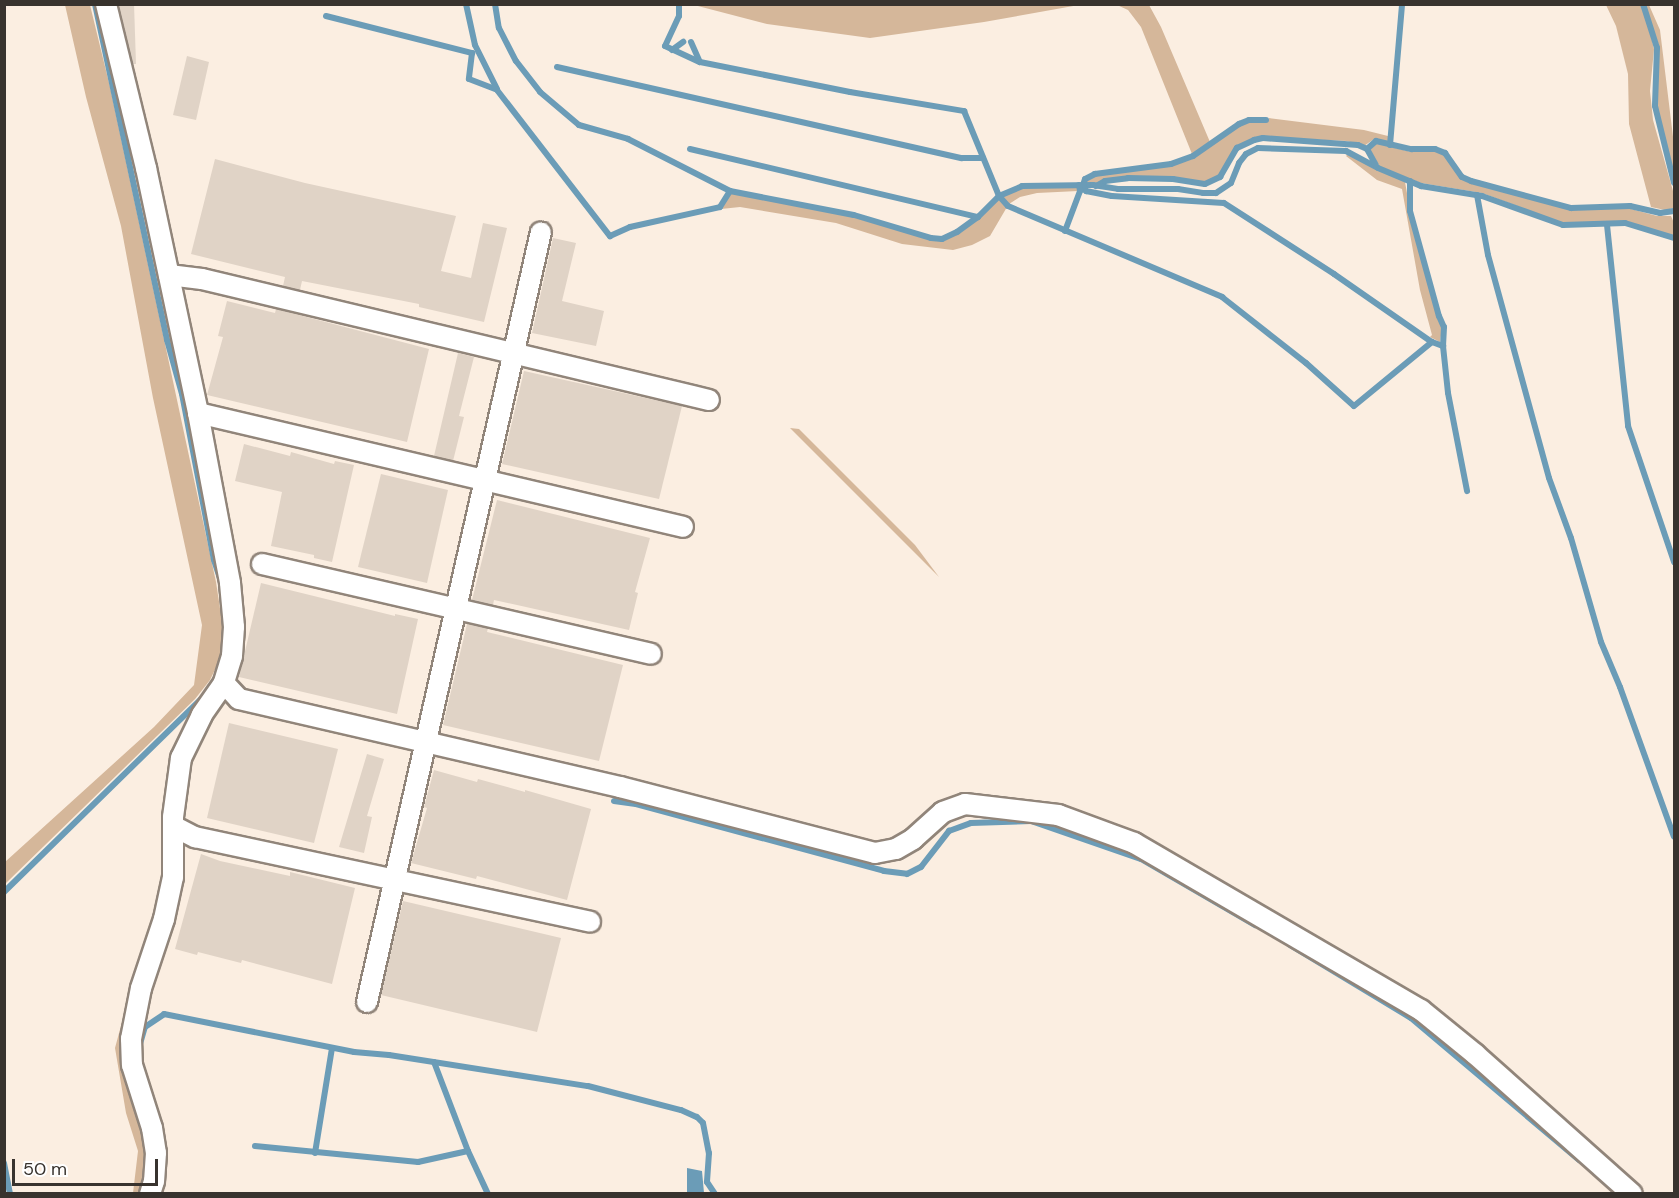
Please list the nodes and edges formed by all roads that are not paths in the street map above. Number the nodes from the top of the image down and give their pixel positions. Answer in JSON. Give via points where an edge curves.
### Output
{"nodes":[{"id":1,"x":106,"y":4,"type":"edge"},
{"id":2,"x":541,"y":232,"type":"dead end"},
{"id":3,"x":169,"y":275,"type":"junction"},
{"id":4,"x":514,"y":352,"type":"junction"},
{"id":5,"x":709,"y":400,"type":"dead end"},
{"id":6,"x":198,"y":413,"type":"junction"},
{"id":7,"x":485,"y":480,"type":"junction"},
{"id":8,"x":683,"y":527,"type":"dead end"},
{"id":9,"x":262,"y":564,"type":"dead end"},
{"id":10,"x":456,"y":609,"type":"junction"},
{"id":11,"x":651,"y":654,"type":"dead end"},
{"id":12,"x":224,"y":683,"type":"junction"},
{"id":13,"x":426,"y":741,"type":"junction"},
{"id":14,"x":173,"y":826,"type":"junction"},
{"id":15,"x":395,"y":880,"type":"junction"},
{"id":16,"x":590,"y":922,"type":"dead end"},
{"id":17,"x":367,"y":1002,"type":"dead end"},
{"id":18,"x":150,"y":1194,"type":"edge"},
{"id":19,"x":1632,"y":1194,"type":"edge"}],
"edges":[{"from":1,"to":3,"type":"street"},
{"from":2,"to":4,"type":"street"},
{"from":3,"to":4,"type":"street","via":[[202,279]]},
{"from":3,"to":6,"type":"street"},
{"from":4,"to":5,"type":"street"},
{"from":4,"to":7,"type":"street"},
{"from":6,"to":7,"type":"street"},
{"from":6,"to":12,"type":"street","via":[[230,584],[234,627],[232,656]]},
{"from":7,"to":8,"type":"street"},
{"from":7,"to":10,"type":"street"},
{"from":9,"to":10,"type":"street"},
{"from":10,"to":11,"type":"street"},
{"from":10,"to":13,"type":"street"},
{"from":12,"to":13,"type":"street","via":[[239,699]]},
{"from":12,"to":14,"type":"street","via":[[202,715],[181,758]]},
{"from":13,"to":15,"type":"street"},
{"from":13,"to":19,"type":"street","via":[[875,853],[896,849],[934,818],[965,804],[1058,815],[1134,843],[1421,1010]]},
{"from":14,"to":15,"type":"street","via":[[195,837]]},
{"from":14,"to":18,"type":"street","via":[[173,877],[130,1039],[132,1065],[156,1153]]},
{"from":15,"to":16,"type":"street"},
{"from":15,"to":17,"type":"street"}]}
